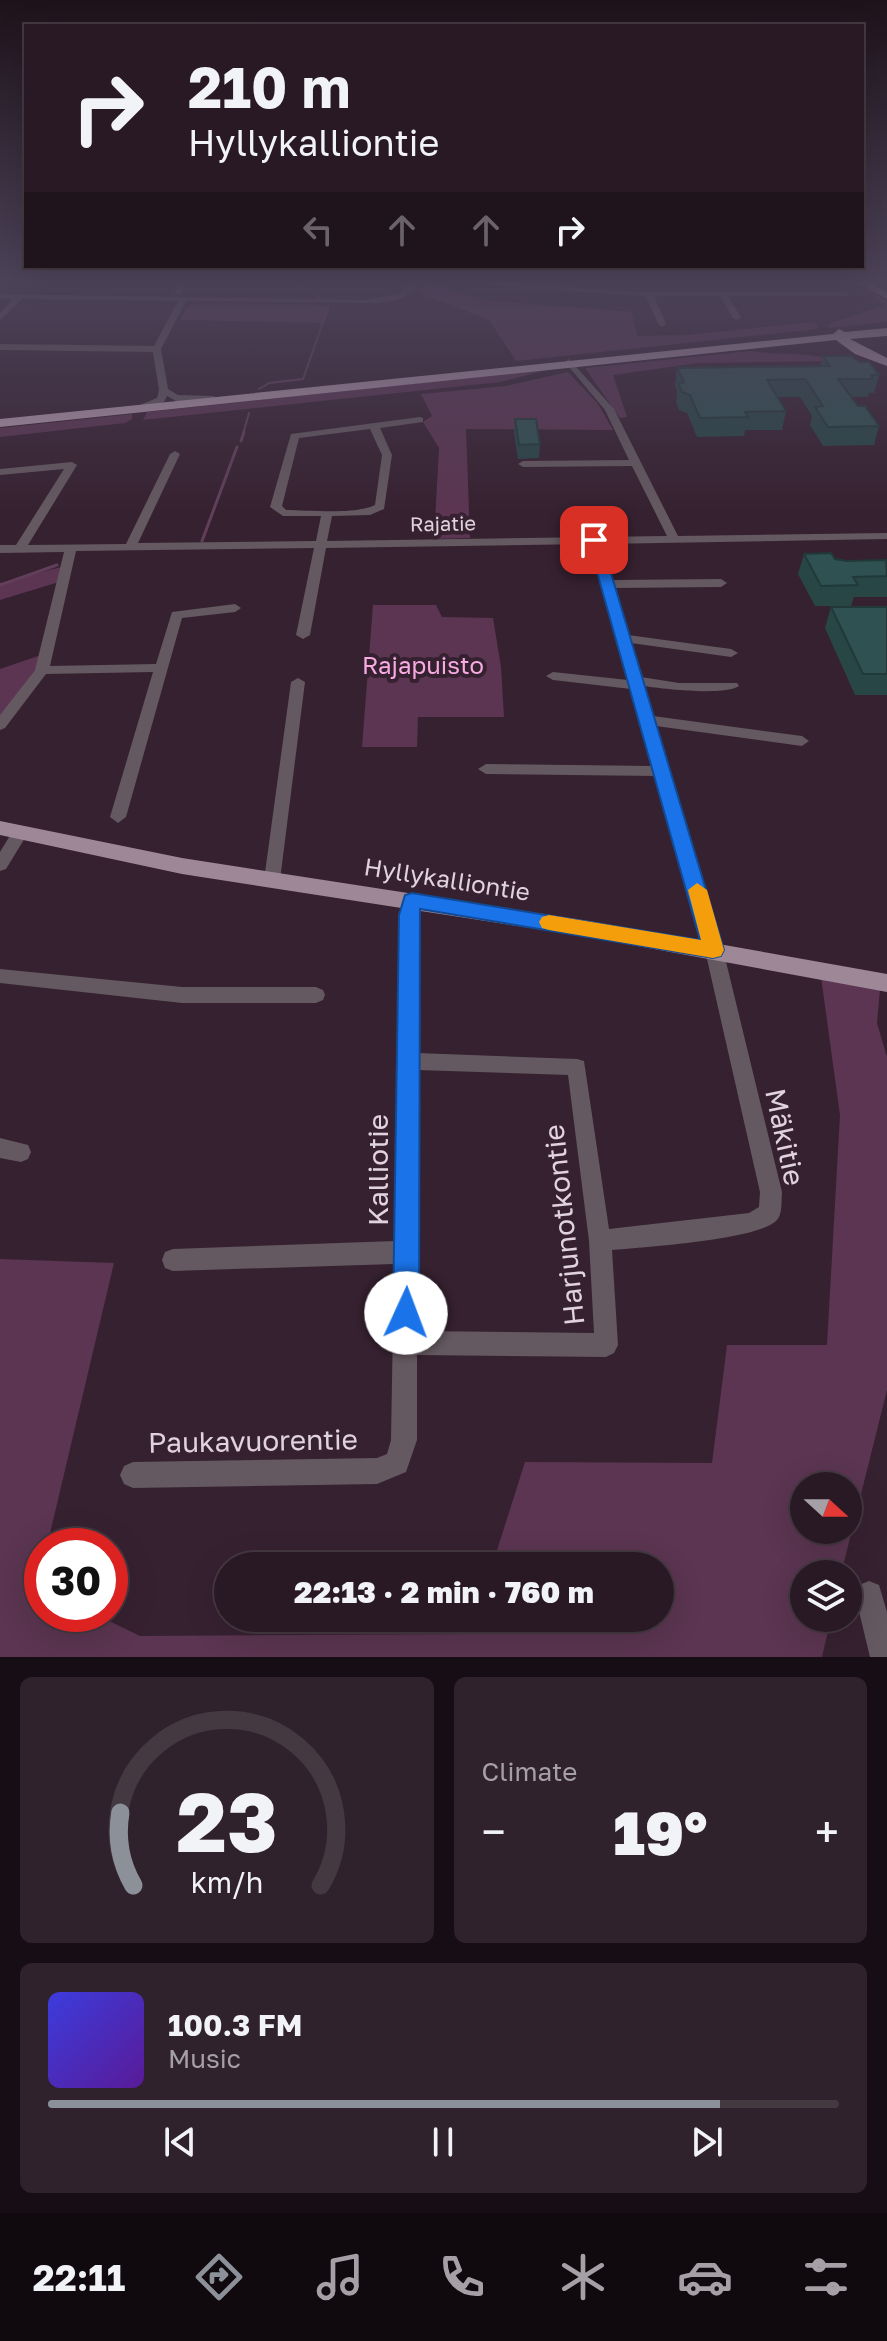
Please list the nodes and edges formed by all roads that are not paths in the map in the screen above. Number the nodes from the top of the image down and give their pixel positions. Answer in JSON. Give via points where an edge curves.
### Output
{"nodes":[{"id":1,"x":158,"y":357,"type":"edge"},
{"id":2,"x":616,"y":357,"type":"edge"},
{"id":3,"x":569,"y":362,"type":"junction"},
{"id":4,"x":164,"y":390,"type":"junction"},
{"id":5,"x":230,"y":398,"type":"junction"},
{"id":6,"x":140,"y":408,"type":"junction"},
{"id":7,"x":420,"y":420,"type":"dead end"},
{"id":8,"x":0,"y":423,"type":"edge"},
{"id":9,"x":374,"y":426,"type":"junction"},
{"id":10,"x":175,"y":454,"type":"dead end"},
{"id":11,"x":636,"y":463,"type":"junction"},
{"id":12,"x":523,"y":464,"type":"dead end"},
{"id":13,"x":0,"y":472,"type":"edge"},
{"id":14,"x":327,"y":513,"type":"junction"},
{"id":15,"x":887,"y":536,"type":"edge"},
{"id":16,"x":674,"y":539,"type":"junction"},
{"id":17,"x":594,"y":540,"type":"junction"},
{"id":18,"x":319,"y":544,"type":"junction"},
{"id":19,"x":71,"y":547,"type":"junction"},
{"id":20,"x":130,"y":547,"type":"junction"},
{"id":21,"x":20,"y":548,"type":"junction"},
{"id":22,"x":0,"y":549,"type":"edge"},
{"id":23,"x":721,"y":583,"type":"dead end"},
{"id":24,"x":607,"y":584,"type":"junction"},
{"id":25,"x":235,"y":608,"type":"dead end"},
{"id":26,"x":303,"y":635,"type":"dead end"},
{"id":27,"x":623,"y":638,"type":"junction"},
{"id":28,"x":731,"y":653,"type":"dead end"},
{"id":29,"x":161,"y":668,"type":"junction"},
{"id":30,"x":42,"y":670,"type":"junction"},
{"id":31,"x":553,"y":676,"type":"dead end"},
{"id":32,"x":298,"y":682,"type":"dead end"},
{"id":33,"x":636,"y":682,"type":"junction"},
{"id":34,"x":732,"y":686,"type":"dead end"},
{"id":35,"x":647,"y":720,"type":"junction"},
{"id":36,"x":0,"y":725,"type":"edge"},
{"id":37,"x":802,"y":741,"type":"dead end"},
{"id":38,"x":486,"y":769,"type":"dead end"},
{"id":39,"x":662,"y":771,"type":"junction"},
{"id":40,"x":118,"y":817,"type":"dead end"},
{"id":41,"x":10,"y":830,"type":"edge"},
{"id":42,"x":0,"y":865,"type":"edge"},
{"id":43,"x":272,"y":880,"type":"junction"},
{"id":44,"x":412,"y":900,"type":"junction"},
{"id":45,"x":713,"y":950,"type":"junction"},
{"id":46,"x":0,"y":976,"type":"edge"},
{"id":47,"x":887,"y":983,"type":"edge"},
{"id":48,"x":316,"y":995,"type":"dead end"},
{"id":49,"x":408,"y":1061,"type":"junction"},
{"id":50,"x":600,"y":1241,"type":"junction"},
{"id":51,"x":408,"y":1252,"type":"junction"},
{"id":52,"x":173,"y":1260,"type":"dead end"},
{"id":53,"x":405,"y":1343,"type":"junction"},
{"id":54,"x":404,"y":1440,"type":"joint"},
{"id":55,"x":133,"y":1475,"type":"dead end"},
{"id":56,"x":869,"y":1595,"type":"dead end"},
{"id":57,"x":884,"y":1657,"type":"edge"}],
"edges":[{"from":1,"to":4,"type":"street"},
{"from":2,"to":3,"type":"highway"},
{"from":3,"to":5,"type":"highway"},
{"from":3,"to":11,"type":"street","via":[[609,409]]},
{"from":4,"to":5,"type":"street","via":[[184,399]]},
{"from":4,"to":6,"type":"street","via":[[161,400]]},
{"from":5,"to":6,"type":"highway"},
{"from":6,"to":8,"type":"highway"},
{"from":7,"to":9,"type":"street"},
{"from":9,"to":14,"type":"street","via":[[387,455],[380,507]]},
{"from":9,"to":14,"type":"street","via":[[295,436],[276,507],[283,513]]},
{"from":10,"to":20,"type":"street"},
{"from":11,"to":12,"type":"street"},
{"from":11,"to":16,"type":"street"},
{"from":13,"to":21,"type":"street","via":[[72,465]]},
{"from":14,"to":18,"type":"street"},
{"from":15,"to":16,"type":"street","name":"Rajatie"},
{"from":16,"to":17,"type":"street","name":"Rajatie"},
{"from":17,"to":18,"type":"street","name":"Rajatie"},
{"from":17,"to":24,"type":"street"},
{"from":18,"to":20,"type":"street","name":"Rajatie"},
{"from":18,"to":26,"type":"street"},
{"from":19,"to":20,"type":"street","name":"Rajatie"},
{"from":19,"to":21,"type":"street","name":"Rajatie"},
{"from":19,"to":30,"type":"street"},
{"from":21,"to":22,"type":"street","name":"Rajatie"},
{"from":23,"to":24,"type":"street"},
{"from":24,"to":27,"type":"street"},
{"from":25,"to":29,"type":"street","via":[[177,615]]},
{"from":27,"to":28,"type":"street"},
{"from":27,"to":33,"type":"street"},
{"from":29,"to":30,"type":"street"},
{"from":29,"to":40,"type":"street"},
{"from":30,"to":36,"type":"street"},
{"from":31,"to":33,"type":"street"},
{"from":32,"to":43,"type":"street"},
{"from":33,"to":34,"type":"street"},
{"from":33,"to":35,"type":"street"},
{"from":35,"to":37,"type":"street"},
{"from":35,"to":39,"type":"street"},
{"from":38,"to":39,"type":"street"},
{"from":39,"to":45,"type":"street"},
{"from":41,"to":42,"type":"street"},
{"from":41,"to":43,"type":"main road","name":"Hyllykalliontie"},
{"from":43,"to":44,"type":"main road","name":"Hyllykalliontie"},
{"from":44,"to":45,"type":"main road","name":"Hyllykalliontie"},
{"from":44,"to":49,"type":"street","name":"Kalliotie"},
{"from":45,"to":47,"type":"main road","name":"Hyllykalliontie"},
{"from":45,"to":50,"type":"street","name":"Mäkitie","via":[[771,1192],[770,1213],[752,1223]]},
{"from":46,"to":48,"type":"street","via":[[182,995]]},
{"from":49,"to":50,"type":"street","name":"Harjunotkontie","via":[[577,1067]]},
{"from":49,"to":51,"type":"street","name":"Kalliotie"},
{"from":50,"to":53,"type":"street","name":"Harjunotkontie","via":[[606,1345]]},
{"from":51,"to":52,"type":"street"},
{"from":51,"to":53,"type":"street","name":"Kalliotie"},
{"from":53,"to":54,"type":"street","name":"Kalliotie"},
{"from":54,"to":55,"type":"street","name":"Paukavuorentie","via":[[397,1463],[377,1471]]},
{"from":56,"to":57,"type":"street"}]}
